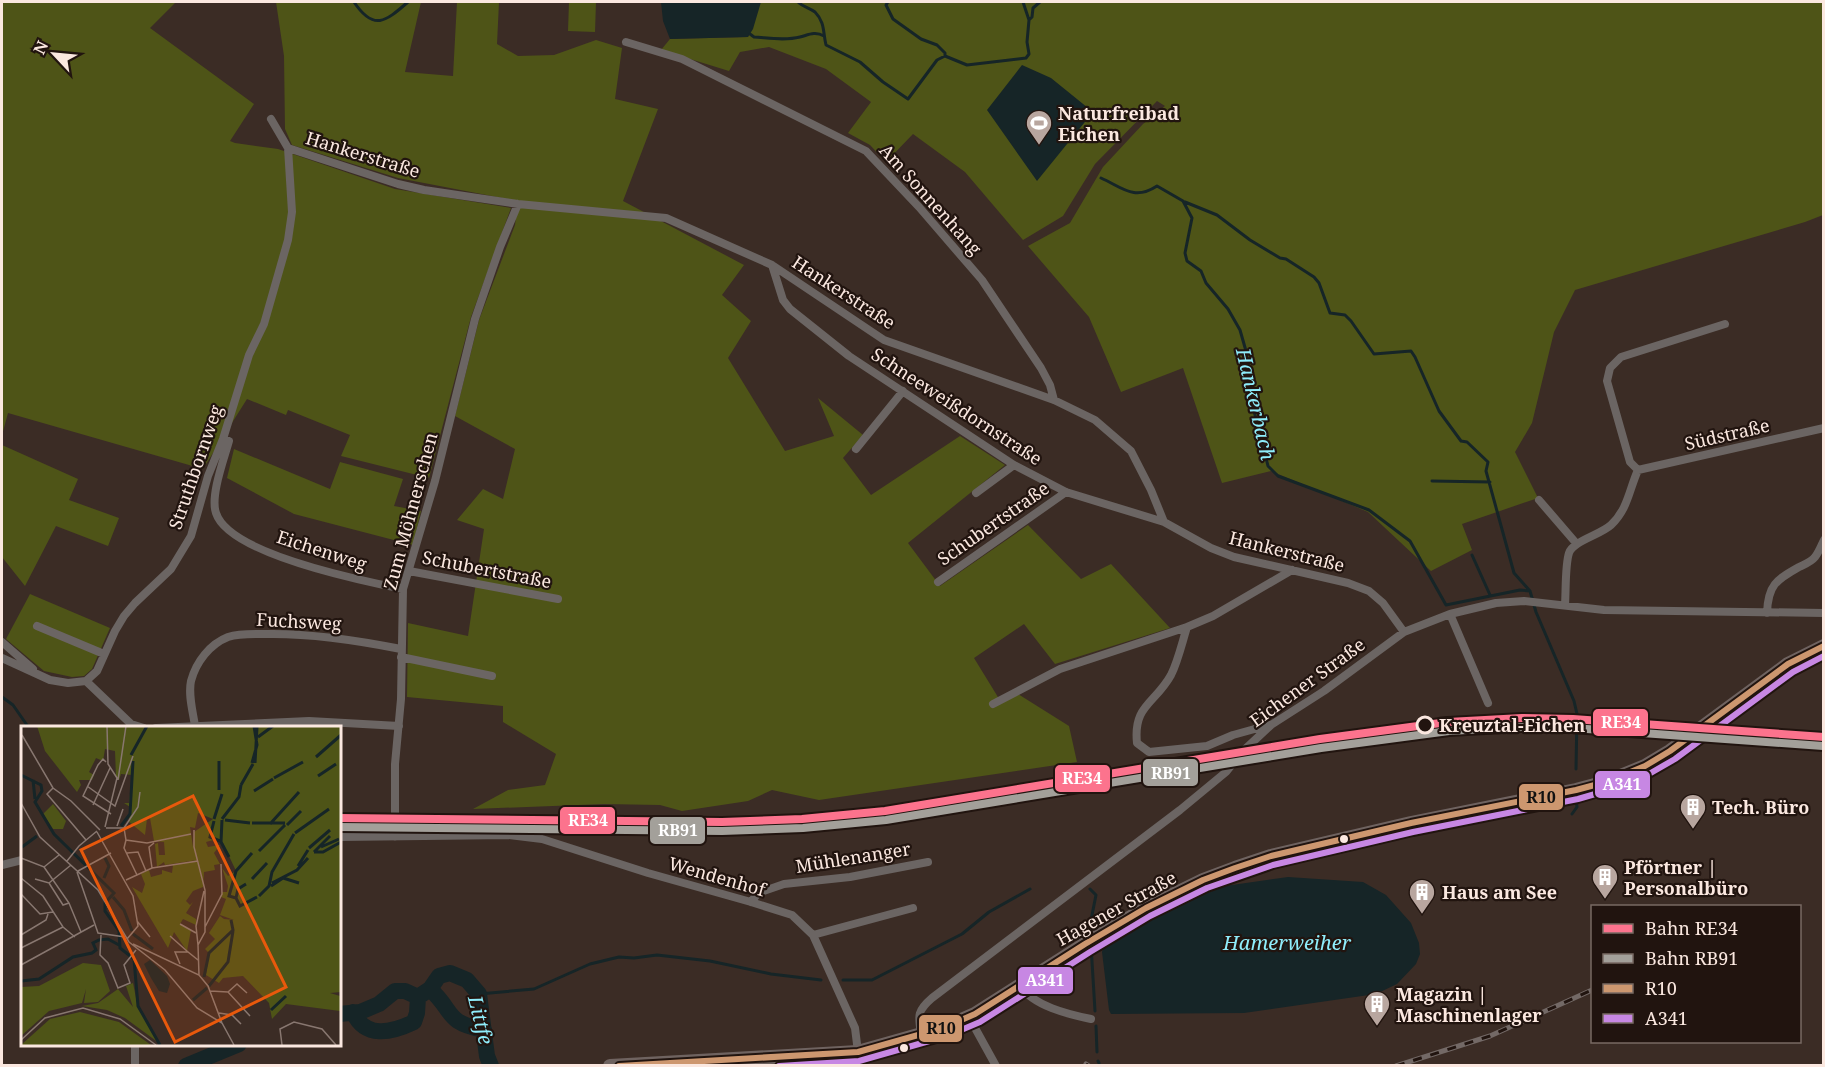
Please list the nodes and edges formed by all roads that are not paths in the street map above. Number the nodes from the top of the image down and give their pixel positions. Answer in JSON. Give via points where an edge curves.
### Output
{"nodes":[{"id":1,"x":626,"y":42,"type":"dead end"},
{"id":2,"x":271,"y":119,"type":"dead end"},
{"id":3,"x":288,"y":148,"type":"junction"},
{"id":4,"x":518,"y":204,"type":"junction"},
{"id":5,"x":772,"y":265,"type":"junction"},
{"id":6,"x":1725,"y":324,"type":"dead end"},
{"id":7,"x":903,"y":391,"type":"junction"},
{"id":8,"x":1054,"y":400,"type":"junction"},
{"id":9,"x":1824,"y":428,"type":"edge"},
{"id":10,"x":223,"y":439,"type":"junction"},
{"id":11,"x":856,"y":449,"type":"dead end"},
{"id":12,"x":1014,"y":465,"type":"junction"},
{"id":13,"x":1638,"y":470,"type":"junction"},
{"id":14,"x":1066,"y":492,"type":"junction"},
{"id":15,"x":976,"y":493,"type":"dead end"},
{"id":16,"x":1539,"y":500,"type":"dead end"},
{"id":17,"x":1164,"y":522,"type":"junction"},
{"id":18,"x":1824,"y":540,"type":"edge"},
{"id":19,"x":1576,"y":543,"type":"junction"},
{"id":20,"x":1292,"y":570,"type":"junction"},
{"id":21,"x":409,"y":571,"type":"junction"},
{"id":22,"x":938,"y":582,"type":"dead end"},
{"id":23,"x":403,"y":589,"type":"junction"},
{"id":24,"x":558,"y":600,"type":"dead end"},
{"id":25,"x":1565,"y":605,"type":"junction"},
{"id":26,"x":1767,"y":613,"type":"junction"},
{"id":27,"x":1823,"y":613,"type":"edge"},
{"id":28,"x":1450,"y":614,"type":"junction"},
{"id":29,"x":37,"y":626,"type":"dead end"},
{"id":30,"x":1188,"y":627,"type":"junction"},
{"id":31,"x":1404,"y":632,"type":"junction"},
{"id":32,"x":2,"y":642,"type":"edge"},
{"id":33,"x":1824,"y":646,"type":"edge"},
{"id":34,"x":401,"y":653,"type":"junction"},
{"id":35,"x":104,"y":654,"type":"junction"},
{"id":36,"x":2,"y":658,"type":"edge"},
{"id":37,"x":41,"y":676,"type":"junction"},
{"id":38,"x":492,"y":676,"type":"dead end"},
{"id":39,"x":86,"y":681,"type":"junction"},
{"id":40,"x":1488,"y":703,"type":"dead end"},
{"id":41,"x":993,"y":704,"type":"dead end"},
{"id":42,"x":1271,"y":725,"type":"junction"},
{"id":43,"x":138,"y":726,"type":"edge"},
{"id":44,"x":195,"y":726,"type":"joint"},
{"id":45,"x":399,"y":726,"type":"junction"},
{"id":46,"x":340,"y":837,"type":"edge"},
{"id":47,"x":395,"y":837,"type":"junction"},
{"id":48,"x":21,"y":860,"type":"edge"},
{"id":49,"x":928,"y":862,"type":"dead end"},
{"id":50,"x":2,"y":865,"type":"edge"},
{"id":51,"x":752,"y":902,"type":"junction"},
{"id":52,"x":913,"y":908,"type":"dead end"},
{"id":53,"x":813,"y":935,"type":"junction"},
{"id":54,"x":1020,"y":986,"type":"junction"},
{"id":55,"x":969,"y":1017,"type":"junction"},
{"id":56,"x":1091,"y":1019,"type":"dead end"},
{"id":57,"x":921,"y":1034,"type":"junction"},
{"id":58,"x":135,"y":1046,"type":"edge"},
{"id":59,"x":858,"y":1052,"type":"junction"},
{"id":60,"x":832,"y":1060,"type":"edge"},
{"id":61,"x":135,"y":1065,"type":"edge"},
{"id":62,"x":610,"y":1065,"type":"edge"},
{"id":63,"x":996,"y":1065,"type":"edge"}],
"edges":[{"from":1,"to":8,"type":"street","name":"Am Sonnenhang","via":[[682,59],[866,151],[982,280],[1041,368]]},
{"from":2,"to":3,"type":"street","name":"Hankerstraße"},
{"from":3,"to":4,"type":"street","name":"Hankerstraße","via":[[398,184]]},
{"from":3,"to":10,"type":"street","name":"Struthbornweg","via":[[292,212],[288,240],[264,324],[249,355]]},
{"from":4,"to":5,"type":"street","name":"Hankerstraße","via":[[666,218]]},
{"from":4,"to":21,"type":"street","name":"Zum Möhnerschen","via":[[475,319]]},
{"from":5,"to":7,"type":"street","name":"Schneeweißdornstraße","via":[[783,300],[790,309],[849,356]]},
{"from":5,"to":8,"type":"street","name":"Hankerstraße","via":[[884,340]]},
{"from":6,"to":13,"type":"street","via":[[1621,357],[1610,368],[1607,381],[1630,462]]},
{"from":7,"to":11,"type":"street"},
{"from":7,"to":12,"type":"street","name":"Schneeweißdornstraße"},
{"from":8,"to":17,"type":"street","name":"Hankerstraße","via":[[1095,420],[1131,451]]},
{"from":9,"to":13,"type":"street","name":"Südstraße"},
{"from":10,"to":23,"type":"street","name":"Eichenweg","via":[[229,441],[214,500],[223,525],[283,559],[346,578]]},
{"from":10,"to":35,"type":"street","name":"Struthbornweg","via":[[191,536],[171,569],[124,616]]},
{"from":12,"to":14,"type":"street","name":"Schneeweißdornstraße"},
{"from":12,"to":15,"type":"street"},
{"from":13,"to":19,"type":"street","via":[[1620,515],[1595,536]]},
{"from":14,"to":17,"type":"street","name":"Schneeweißdornstraße"},
{"from":14,"to":22,"type":"street","name":"Schubertstraße"},
{"from":16,"to":19,"type":"street"},
{"from":17,"to":20,"type":"street","name":"Hankerstraße","via":[[1234,557]]},
{"from":18,"to":26,"type":"street","via":[[1811,561],[1780,578],[1772,587]]},
{"from":19,"to":25,"type":"street","via":[[1569,552]]},
{"from":20,"to":30,"type":"street"},
{"from":20,"to":31,"type":"street","name":"Hankerstraße","via":[[1369,591]]},
{"from":21,"to":23,"type":"street","name":"Zum Möhnerschen"},
{"from":21,"to":24,"type":"street","name":"Schubertstraße"},
{"from":23,"to":34,"type":"street","name":"Zum Möhnerschen"},
{"from":25,"to":26,"type":"street","name":"Eichener Straße","via":[[1604,610]]},
{"from":25,"to":28,"type":"street","name":"Eichener Straße","via":[[1496,603]]},
{"from":26,"to":27,"type":"street","name":"Eichener Straße"},
{"from":28,"to":31,"type":"street","name":"Eichener Straße"},
{"from":28,"to":40,"type":"street"},
{"from":29,"to":35,"type":"street"},
{"from":30,"to":41,"type":"street","via":[[1060,669]]},
{"from":30,"to":42,"type":"street","via":[[1170,677],[1143,709],[1135,727],[1137,743],[1149,752],[1207,746]]},
{"from":31,"to":42,"type":"street","name":"Eichener Straße","via":[[1324,692]]},
{"from":32,"to":37,"type":"street"},
{"from":33,"to":54,"type":"main road","name":"Hagener Straße","via":[[1788,663],[1645,766],[1576,790],[1411,823],[1249,863],[1166,897]]},
{"from":34,"to":38,"type":"street","name":"Fuchsweg"},
{"from":34,"to":44,"type":"street","name":"Fuchsweg","via":[[295,634],[229,637],[212,646],[195,671],[191,682]]},
{"from":34,"to":45,"type":"street","name":"Zum Möhnerschen"},
{"from":35,"to":39,"type":"street","name":"Struthbornweg","via":[[97,671]]},
{"from":36,"to":37,"type":"street"},
{"from":37,"to":39,"type":"street","via":[[68,683]]},
{"from":39,"to":43,"type":"street"},
{"from":42,"to":57,"type":"street","name":"Eichener Straße","via":[[1226,772],[1180,810],[932,998],[920,1011]]},
{"from":44,"to":45,"type":"street","via":[[309,721]]},
{"from":45,"to":47,"type":"street","name":"Zum Möhnerschen"},
{"from":46,"to":47,"type":"street","name":"Wendenhof"},
{"from":47,"to":51,"type":"street","name":"Wendenhof","via":[[509,835],[542,839]]},
{"from":48,"to":50,"type":"street"},
{"from":49,"to":51,"type":"street","name":"Mühlenanger","via":[[850,877],[784,884],[758,893]]},
{"from":51,"to":53,"type":"street","name":"Wendenhof","via":[[792,915]]},
{"from":52,"to":53,"type":"street"},
{"from":53,"to":59,"type":"street","name":"Wendenhof","via":[[855,1028]]},
{"from":54,"to":55,"type":"main road","name":"Hagener Straße"},
{"from":54,"to":56,"type":"street","via":[[1027,996]]},
{"from":55,"to":57,"type":"main road","name":"Hagener Straße"},
{"from":55,"to":63,"type":"street"},
{"from":57,"to":59,"type":"main road","name":"Hagener Straße"},
{"from":58,"to":61,"type":"street"},
{"from":59,"to":60,"type":"main road","name":"Hagener Straße"},
{"from":60,"to":62,"type":"main road","name":"Hagener Straße"}]}
